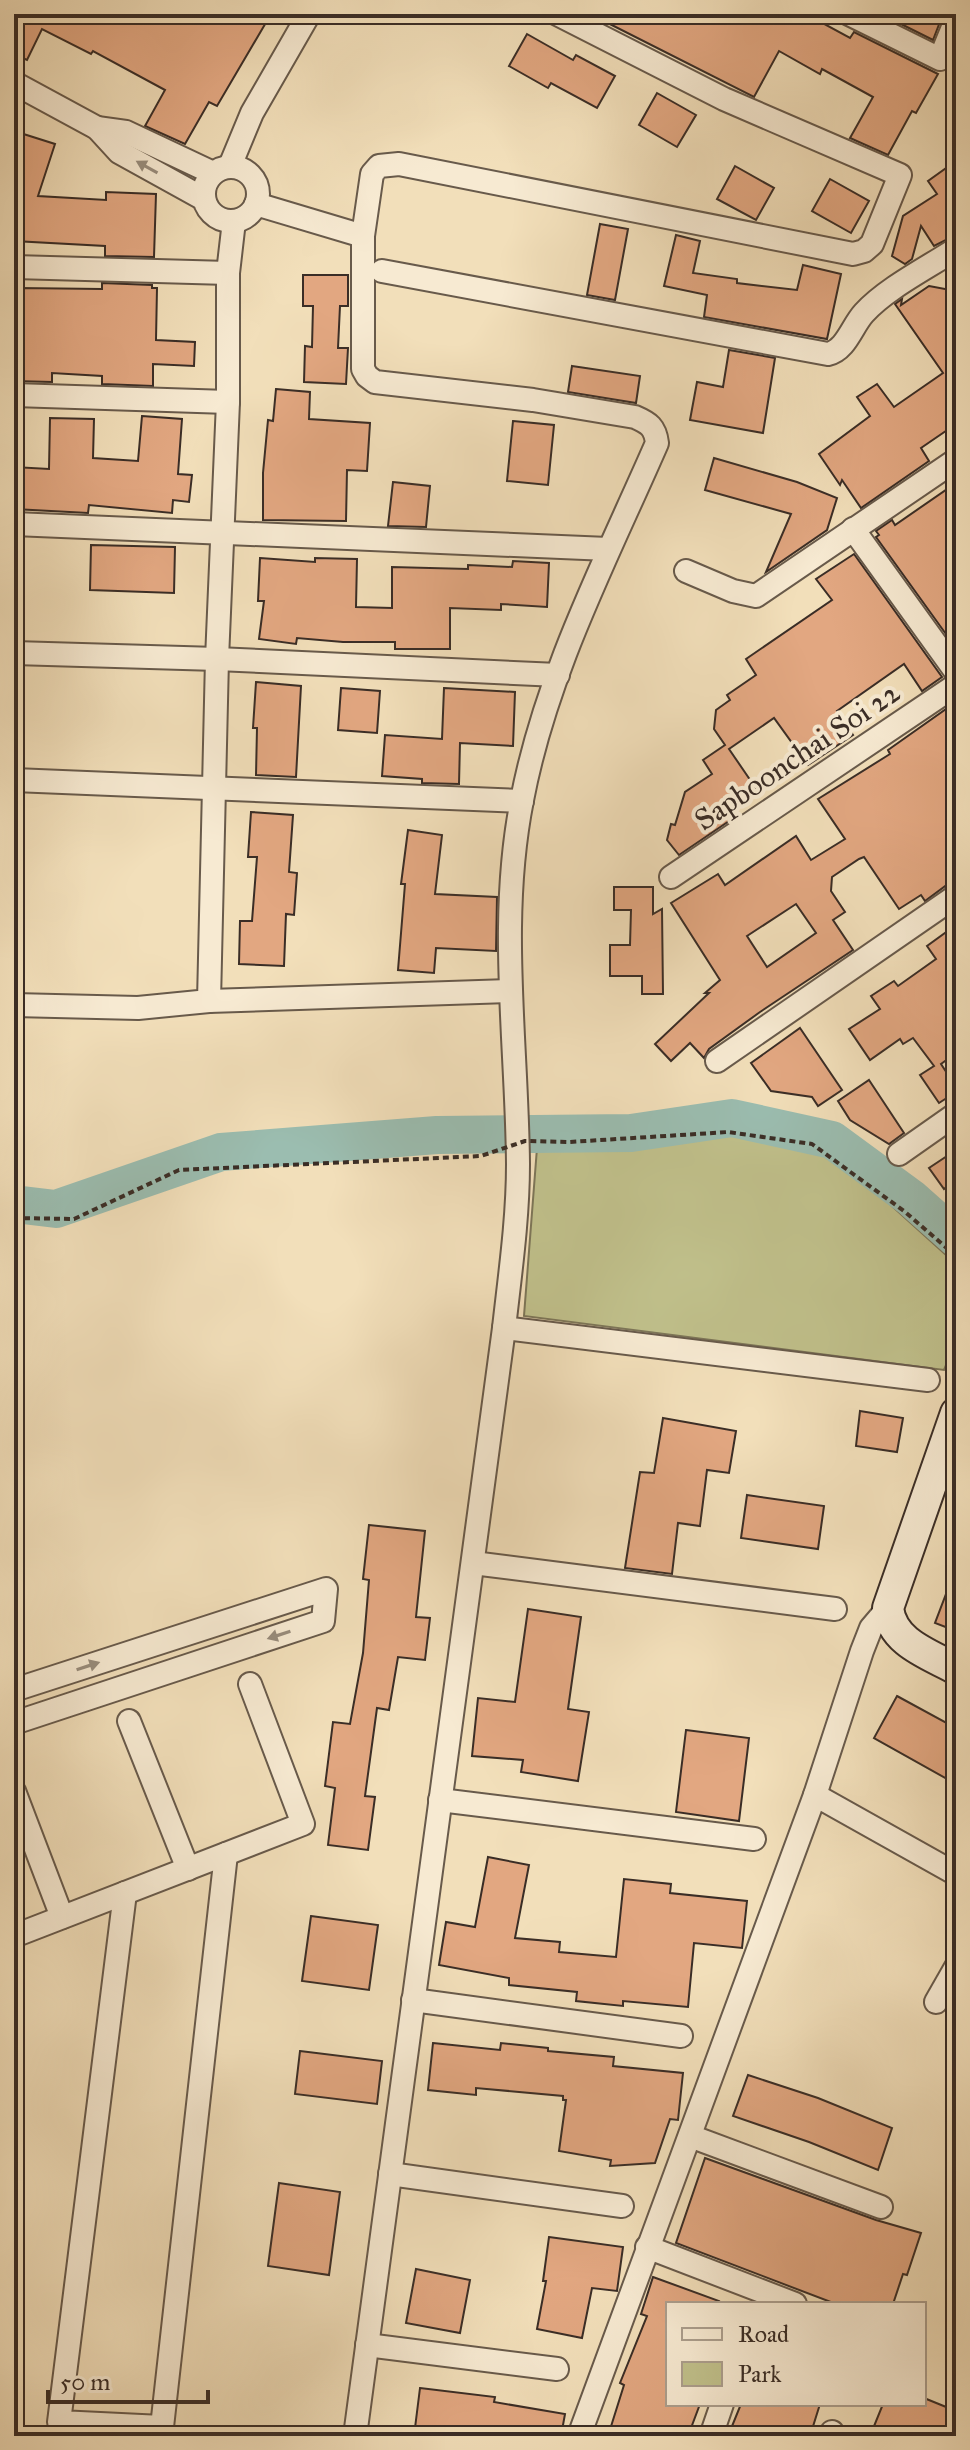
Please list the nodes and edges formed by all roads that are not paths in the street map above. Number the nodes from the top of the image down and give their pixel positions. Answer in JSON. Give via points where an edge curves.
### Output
{"nodes":[{"id":1,"x":309,"y":14,"type":"edge"},
{"id":2,"x":557,"y":14,"type":"edge"},
{"id":3,"x":849,"y":14,"type":"edge"},
{"id":4,"x":956,"y":20,"type":"edge"},
{"id":5,"x":14,"y":83,"type":"edge"},
{"id":6,"x":97,"y":128,"type":"junction"},
{"id":7,"x":221,"y":170,"type":"junction"},
{"id":8,"x":204,"y":199,"type":"junction"},
{"id":9,"x":256,"y":204,"type":"junction"},
{"id":10,"x":234,"y":221,"type":"junction"},
{"id":11,"x":363,"y":236,"type":"junction"},
{"id":12,"x":956,"y":249,"type":"edge"},
{"id":13,"x":14,"y":267,"type":"edge"},
{"id":14,"x":382,"y":271,"type":"dead end"},
{"id":15,"x":228,"y":273,"type":"junction"},
{"id":16,"x":14,"y":395,"type":"edge"},
{"id":17,"x":228,"y":402,"type":"junction"},
{"id":18,"x":956,"y":460,"type":"edge"},
{"id":19,"x":14,"y":524,"type":"edge"},
{"id":20,"x":853,"y":529,"type":"junction"},
{"id":21,"x":224,"y":532,"type":"junction"},
{"id":22,"x":608,"y":549,"type":"junction"},
{"id":23,"x":686,"y":571,"type":"dead end"},
{"id":24,"x":14,"y":653,"type":"edge"},
{"id":25,"x":217,"y":659,"type":"junction"},
{"id":26,"x":956,"y":672,"type":"edge"},
{"id":27,"x":558,"y":675,"type":"junction"},
{"id":28,"x":956,"y":685,"type":"edge"},
{"id":29,"x":14,"y":780,"type":"edge"},
{"id":30,"x":216,"y":788,"type":"junction"},
{"id":31,"x":522,"y":801,"type":"junction"},
{"id":32,"x":671,"y":877,"type":"dead end"},
{"id":33,"x":956,"y":896,"type":"edge"},
{"id":34,"x":509,"y":991,"type":"junction"},
{"id":35,"x":209,"y":1001,"type":"junction"},
{"id":36,"x":14,"y":1005,"type":"edge"},
{"id":37,"x":717,"y":1061,"type":"dead end"},
{"id":38,"x":956,"y":1114,"type":"edge"},
{"id":39,"x":899,"y":1154,"type":"dead end"},
{"id":40,"x":504,"y":1328,"type":"junction"},
{"id":41,"x":928,"y":1380,"type":"dead end"},
{"id":42,"x":956,"y":1413,"type":"edge"},
{"id":43,"x":473,"y":1563,"type":"junction"},
{"id":44,"x":888,"y":1608,"type":"junction"},
{"id":45,"x":835,"y":1609,"type":"dead end"},
{"id":46,"x":956,"y":1669,"type":"edge"},
{"id":47,"x":250,"y":1684,"type":"dead end"},
{"id":48,"x":14,"y":1690,"type":"edge"},
{"id":49,"x":129,"y":1721,"type":"dead end"},
{"id":50,"x":14,"y":1723,"type":"edge"},
{"id":51,"x":14,"y":1791,"type":"edge"},
{"id":52,"x":815,"y":1795,"type":"junction"},
{"id":53,"x":440,"y":1800,"type":"junction"},
{"id":54,"x":754,"y":1839,"type":"dead end"},
{"id":55,"x":226,"y":1854,"type":"junction"},
{"id":56,"x":188,"y":1869,"type":"junction"},
{"id":57,"x":956,"y":1874,"type":"edge"},
{"id":58,"x":125,"y":1893,"type":"junction"},
{"id":59,"x":62,"y":1917,"type":"junction"},
{"id":60,"x":14,"y":1936,"type":"edge"},
{"id":61,"x":956,"y":1967,"type":"edge"},
{"id":62,"x":413,"y":2000,"type":"junction"},
{"id":63,"x":936,"y":2002,"type":"dead end"},
{"id":64,"x":681,"y":2036,"type":"dead end"},
{"id":65,"x":690,"y":2136,"type":"junction"},
{"id":66,"x":390,"y":2174,"type":"junction"},
{"id":67,"x":622,"y":2206,"type":"dead end"},
{"id":68,"x":881,"y":2207,"type":"dead end"},
{"id":69,"x":647,"y":2247,"type":"junction"},
{"id":70,"x":790,"y":2302,"type":"edge"},
{"id":71,"x":367,"y":2345,"type":"junction"},
{"id":72,"x":557,"y":2369,"type":"dead end"},
{"id":73,"x":721,"y":2406,"type":"edge"},
{"id":74,"x":355,"y":2436,"type":"edge"},
{"id":75,"x":579,"y":2436,"type":"edge"},
{"id":76,"x":711,"y":2436,"type":"edge"}],
"edges":[{"from":1,"to":7,"type":"street"},
{"from":2,"to":11,"type":"street","via":[[724,99],[900,175],[872,244],[853,254],[387,163],[372,174]]},
{"from":3,"to":4,"type":"street","via":[[940,59]]},
{"from":5,"to":6,"type":"street"},
{"from":6,"to":7,"type":"street","via":[[126,132]]},
{"from":8,"to":6,"type":"street","one_way":true,"via":[[119,152]]},
{"from":7,"to":8,"type":"street","via":[[205,185]]},
{"from":7,"to":9,"type":"street","via":[[243,169],[253,178]]},
{"from":8,"to":10,"type":"street","via":[[221,220]]},
{"from":9,"to":10,"type":"street","via":[[244,219]]},
{"from":9,"to":11,"type":"street"},
{"from":10,"to":15,"type":"street"},
{"from":11,"to":22,"type":"street","via":[[363,369],[375,382],[533,400],[649,423],[657,443]]},
{"from":12,"to":14,"type":"street","via":[[880,299],[839,350],[828,354]]},
{"from":13,"to":15,"type":"street"},
{"from":15,"to":17,"type":"street"},
{"from":16,"to":17,"type":"street"},
{"from":17,"to":21,"type":"street"},
{"from":18,"to":20,"type":"street"},
{"from":19,"to":21,"type":"street"},
{"from":20,"to":23,"type":"street","via":[[756,596]]},
{"from":20,"to":26,"type":"street"},
{"from":21,"to":22,"type":"street"},
{"from":21,"to":25,"type":"street"},
{"from":22,"to":27,"type":"street"},
{"from":24,"to":25,"type":"street"},
{"from":25,"to":27,"type":"street"},
{"from":25,"to":30,"type":"street"},
{"from":27,"to":31,"type":"street"},
{"from":28,"to":32,"type":"street","name":"Sapboonchai Soi 22"},
{"from":29,"to":30,"type":"street"},
{"from":30,"to":31,"type":"street"},
{"from":30,"to":35,"type":"street"},
{"from":31,"to":34,"type":"street","via":[[514,859]]},
{"from":33,"to":37,"type":"street"},
{"from":34,"to":35,"type":"street"},
{"from":34,"to":40,"type":"street","via":[[518,1166]]},
{"from":35,"to":36,"type":"street","via":[[138,1008]]},
{"from":38,"to":39,"type":"street"},
{"from":40,"to":41,"type":"street"},
{"from":40,"to":43,"type":"street"},
{"from":42,"to":44,"type":"street"},
{"from":43,"to":45,"type":"street"},
{"from":43,"to":53,"type":"street"},
{"from":44,"to":46,"type":"street","via":[[898,1635]]},
{"from":44,"to":52,"type":"street","via":[[866,1639]]},
{"from":47,"to":55,"type":"street","via":[[303,1824]]},
{"from":48,"to":50,"type":"street","one_way":true,"via":[[326,1589],[323,1621]]},
{"from":49,"to":56,"type":"street"},
{"from":51,"to":59,"type":"street"},
{"from":52,"to":57,"type":"street"},
{"from":52,"to":65,"type":"street"},
{"from":53,"to":54,"type":"street"},
{"from":53,"to":62,"type":"street"},
{"from":55,"to":56,"type":"street"},
{"from":55,"to":58,"type":"street","via":[[162,2427],[59,2422]]},
{"from":56,"to":58,"type":"street"},
{"from":58,"to":59,"type":"street"},
{"from":59,"to":60,"type":"street"},
{"from":61,"to":63,"type":"street"},
{"from":62,"to":64,"type":"street"},
{"from":62,"to":66,"type":"street"},
{"from":65,"to":68,"type":"street"},
{"from":65,"to":69,"type":"street"},
{"from":66,"to":67,"type":"street"},
{"from":66,"to":71,"type":"street"},
{"from":69,"to":70,"type":"street"},
{"from":69,"to":75,"type":"street"},
{"from":71,"to":72,"type":"street"},
{"from":71,"to":74,"type":"street"},
{"from":73,"to":76,"type":"street"}]}
